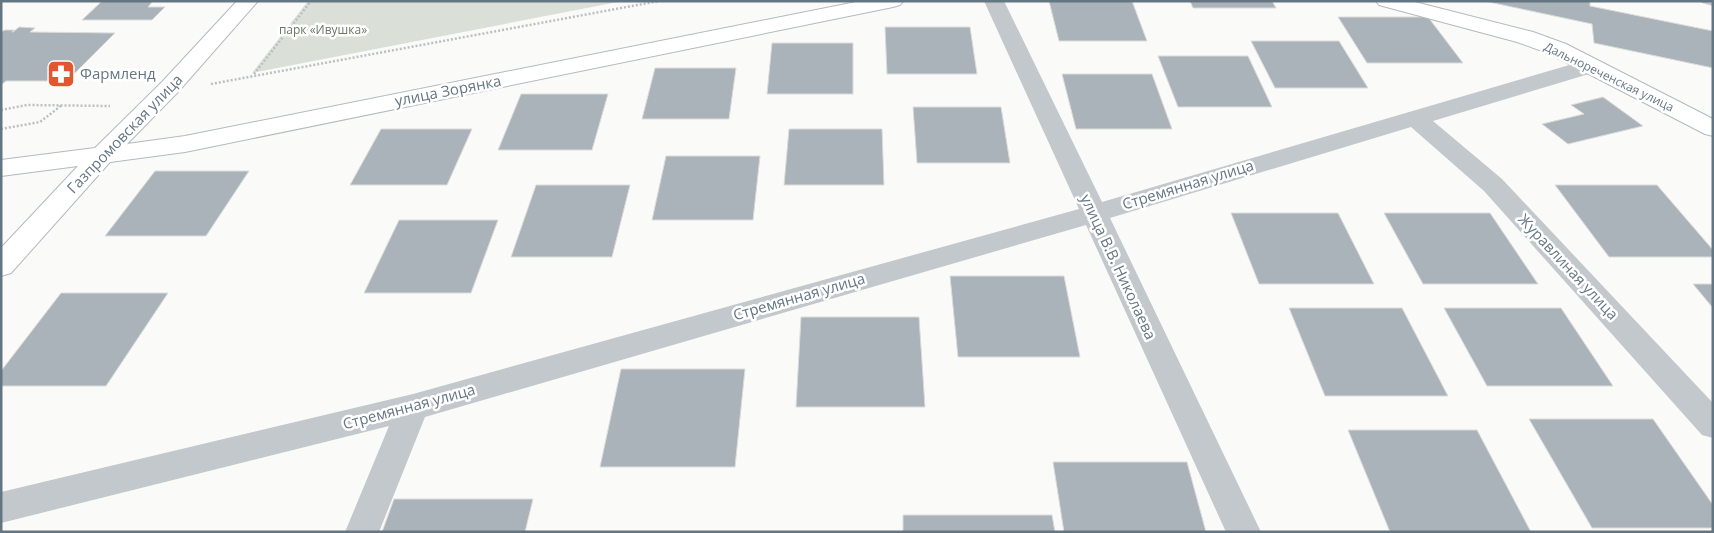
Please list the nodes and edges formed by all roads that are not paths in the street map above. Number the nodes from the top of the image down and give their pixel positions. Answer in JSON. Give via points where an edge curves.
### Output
{"nodes":[{"id":1,"x":248,"y":1,"type":"edge"},
{"id":2,"x":893,"y":1,"type":"edge"},
{"id":3,"x":994,"y":1,"type":"edge"},
{"id":4,"x":1706,"y":1,"type":"edge"},
{"id":5,"x":1394,"y":2,"type":"edge"},
{"id":6,"x":1713,"y":3,"type":"edge"},
{"id":7,"x":1591,"y":66,"type":"junction"},
{"id":8,"x":1415,"y":118,"type":"junction"},
{"id":9,"x":1713,"y":129,"type":"edge"},
{"id":10,"x":104,"y":154,"type":"junction"},
{"id":11,"x":1,"y":168,"type":"edge"},
{"id":12,"x":1093,"y":214,"type":"junction"},
{"id":13,"x":1,"y":266,"type":"edge"},
{"id":14,"x":412,"y":407,"type":"junction"},
{"id":15,"x":1713,"y":425,"type":"edge"},
{"id":16,"x":1,"y":508,"type":"edge"},
{"id":17,"x":362,"y":532,"type":"edge"},
{"id":18,"x":1244,"y":532,"type":"edge"}],
"edges":[{"from":1,"to":10,"type":"street","name":"Газпромовская улица"},
{"from":2,"to":10,"type":"street","name":"улица Зорянка","via":[[185,144]]},
{"from":3,"to":12,"type":"street","name":"улица В.В. Николаева"},
{"from":4,"to":6,"type":"lane"},
{"from":5,"to":7,"type":"street","name":"Дальнореченская улица","via":[[1525,37]]},
{"from":7,"to":8,"type":"street","name":"Стремянная улица"},
{"from":7,"to":9,"type":"street","name":"Дальнореченская улица"},
{"from":8,"to":12,"type":"street","name":"Стремянная улица"},
{"from":8,"to":15,"type":"street","name":"Журавлиная улица","via":[[1493,185]]},
{"from":10,"to":11,"type":"street","name":"улица Зорянка"},
{"from":10,"to":13,"type":"street","name":"Газпромовская улица"},
{"from":12,"to":14,"type":"street","name":"Стремянная улица"},
{"from":12,"to":18,"type":"street","name":"улица В.В. Николаева"},
{"from":14,"to":16,"type":"street","name":"Стремянная улица"},
{"from":14,"to":17,"type":"street"}]}
